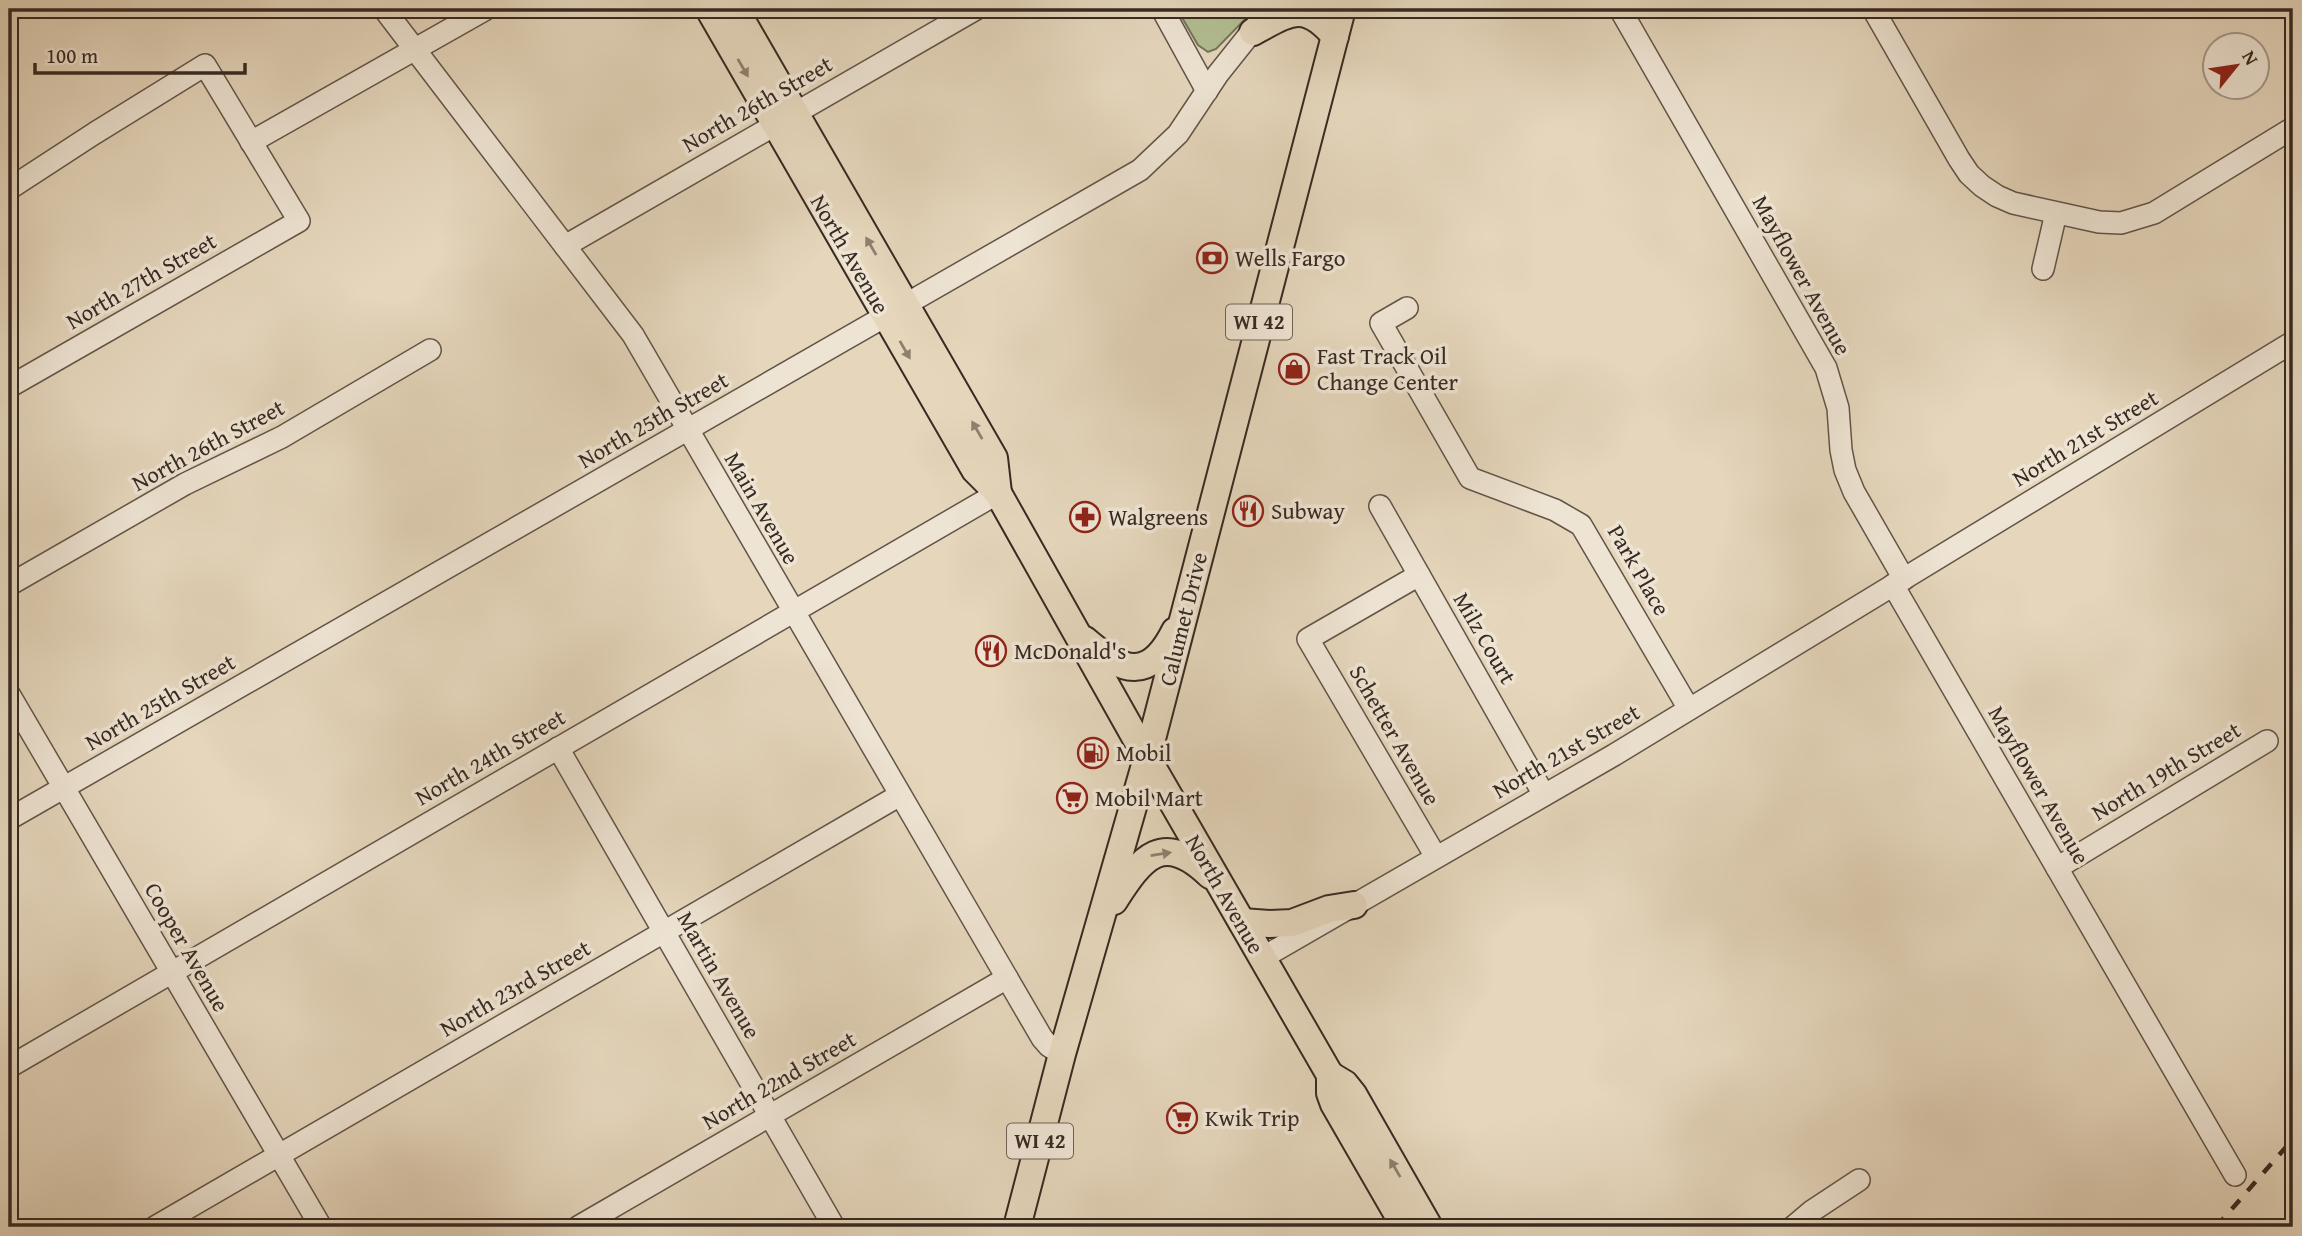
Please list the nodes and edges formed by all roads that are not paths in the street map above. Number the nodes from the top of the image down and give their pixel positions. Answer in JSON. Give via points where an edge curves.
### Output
{"nodes":[{"id":1,"x":384,"y":9,"type":"edge"},
{"id":2,"x":486,"y":9,"type":"edge"},
{"id":3,"x":709,"y":9,"type":"edge"},
{"id":4,"x":735,"y":9,"type":"edge"},
{"id":5,"x":976,"y":9,"type":"edge"},
{"id":6,"x":1162,"y":9,"type":"edge"},
{"id":7,"x":1272,"y":9,"type":"edge"},
{"id":8,"x":1342,"y":9,"type":"edge"},
{"id":9,"x":1620,"y":9,"type":"edge"},
{"id":10,"x":1873,"y":9,"type":"edge"},
{"id":11,"x":1253,"y":32,"type":"junction"},
{"id":12,"x":1335,"y":36,"type":"junction"},
{"id":13,"x":415,"y":50,"type":"junction"},
{"id":14,"x":1208,"y":91,"type":"junction"},
{"id":15,"x":785,"y":118,"type":"junction"},
{"id":16,"x":2293,"y":128,"type":"edge"},
{"id":17,"x":251,"y":142,"type":"junction"},
{"id":18,"x":9,"y":189,"type":"edge"},
{"id":19,"x":2056,"y":213,"type":"junction"},
{"id":20,"x":565,"y":246,"type":"junction"},
{"id":21,"x":2043,"y":269,"type":"dead end"},
{"id":22,"x":1407,"y":308,"type":"dead end"},
{"id":23,"x":895,"y":311,"type":"junction"},
{"id":24,"x":2293,"y":341,"type":"edge"},
{"id":25,"x":430,"y":350,"type":"dead end"},
{"id":26,"x":9,"y":387,"type":"edge"},
{"id":27,"x":687,"y":431,"type":"junction"},
{"id":28,"x":998,"y":493,"type":"junction"},
{"id":29,"x":1380,"y":506,"type":"dead end"},
{"id":30,"x":1419,"y":575,"type":"junction"},
{"id":31,"x":1898,"y":582,"type":"junction"},
{"id":32,"x":9,"y":585,"type":"edge"},
{"id":33,"x":1185,"y":609,"type":"junction"},
{"id":34,"x":793,"y":612,"type":"junction"},
{"id":35,"x":1076,"y":632,"type":"junction"},
{"id":36,"x":9,"y":694,"type":"edge"},
{"id":37,"x":1689,"y":709,"type":"junction"},
{"id":38,"x":2267,"y":741,"type":"dead end"},
{"id":39,"x":558,"y":748,"type":"junction"},
{"id":40,"x":1147,"y":758,"type":"junction"},
{"id":41,"x":64,"y":788,"type":"junction"},
{"id":42,"x":900,"y":795,"type":"junction"},
{"id":43,"x":1544,"y":795,"type":"junction"},
{"id":44,"x":9,"y":819,"type":"edge"},
{"id":45,"x":1436,"y":857,"type":"junction"},
{"id":46,"x":2057,"y":868,"type":"junction"},
{"id":47,"x":1219,"y":883,"type":"junction"},
{"id":48,"x":1354,"y":905,"type":"junction"},
{"id":49,"x":1101,"y":920,"type":"junction"},
{"id":50,"x":1242,"y":922,"type":"junction"},
{"id":51,"x":664,"y":932,"type":"junction"},
{"id":52,"x":1262,"y":958,"type":"junction"},
{"id":53,"x":172,"y":973,"type":"junction"},
{"id":54,"x":1007,"y":978,"type":"junction"},
{"id":55,"x":1062,"y":1054,"type":"junction"},
{"id":56,"x":9,"y":1067,"type":"edge"},
{"id":57,"x":1330,"y":1075,"type":"junction"},
{"id":58,"x":770,"y":1116,"type":"junction"},
{"id":59,"x":279,"y":1156,"type":"junction"},
{"id":60,"x":2235,"y":1175,"type":"dead end"},
{"id":61,"x":1859,"y":1180,"type":"dead end"},
{"id":62,"x":155,"y":1227,"type":"edge"},
{"id":63,"x":321,"y":1227,"type":"edge"},
{"id":64,"x":578,"y":1227,"type":"edge"},
{"id":65,"x":834,"y":1227,"type":"edge"},
{"id":66,"x":1017,"y":1227,"type":"edge"},
{"id":67,"x":1405,"y":1227,"type":"edge"},
{"id":68,"x":1429,"y":1227,"type":"edge"},
{"id":69,"x":1793,"y":1227,"type":"edge"}],
"edges":[{"from":1,"to":13,"type":"street","name":"Main Avenue"},
{"from":2,"to":13,"type":"street"},
{"from":3,"to":15,"type":"main road","name":"North Avenue","one_way":true},
{"from":4,"to":15,"type":"main road","name":"North Avenue"},
{"from":5,"to":15,"type":"street","name":"North 26th Street"},
{"from":6,"to":14,"type":"street"},
{"from":7,"to":11,"type":"street","name":"North 25th Street"},
{"from":8,"to":12,"type":"main road","name":"Calumet Drive","number":"WI 42"},
{"from":9,"to":31,"type":"street","name":"Mayflower Avenue","via":[[1826,368],[1838,408],[1845,470]]},
{"from":10,"to":19,"type":"street","via":[[1969,174],[1997,196]]},
{"from":11,"to":12,"type":"main road","via":[[1304,12]]},
{"from":11,"to":14,"type":"street","name":"North 25th Street"},
{"from":12,"to":33,"type":"main road","name":"Calumet Drive","number":"WI 42"},
{"from":13,"to":17,"type":"street"},
{"from":13,"to":20,"type":"street","name":"Main Avenue"},
{"from":14,"to":23,"type":"street","name":"North 25th Street","via":[[1178,134],[1140,170]]},
{"from":15,"to":20,"type":"street","name":"North 26th Street"},
{"from":15,"to":23,"type":"main road","name":"North Avenue"},
{"from":16,"to":19,"type":"street","via":[[2154,214],[2120,223]]},
{"from":17,"to":18,"type":"street","via":[[205,65]]},
{"from":17,"to":26,"type":"street","name":"North 27th Street","via":[[299,221]]},
{"from":19,"to":21,"type":"street"},
{"from":20,"to":27,"type":"street","name":"Main Avenue","via":[[632,335]]},
{"from":22,"to":37,"type":"street","name":"Park Place","via":[[1381,323],[1470,478],[1555,510],[1581,525]]},
{"from":23,"to":27,"type":"street","name":"North 25th Street"},
{"from":23,"to":28,"type":"main road","name":"North Avenue","via":[[975,470]]},
{"from":24,"to":31,"type":"street","name":"North 21st Street"},
{"from":25,"to":32,"type":"street","name":"North 26th Street","via":[[282,437],[185,484]]},
{"from":27,"to":34,"type":"street","name":"Main Avenue"},
{"from":27,"to":41,"type":"street","name":"North 25th Street"},
{"from":28,"to":34,"type":"street","name":"North 24th Street"},
{"from":28,"to":35,"type":"main road","name":"North Avenue"},
{"from":29,"to":30,"type":"street","name":"Milz Court"},
{"from":30,"to":43,"type":"street","name":"Milz Court"},
{"from":30,"to":45,"type":"street","name":"Schetter Avenue","via":[[1308,639]]},
{"from":31,"to":37,"type":"street","name":"North 21st Street"},
{"from":31,"to":46,"type":"street","name":"Mayflower Avenue"},
{"from":33,"to":35,"type":"main road","via":[[1166,646],[1138,668],[1111,659]]},
{"from":33,"to":40,"type":"main road","name":"Calumet Drive","number":"WI 42"},
{"from":34,"to":39,"type":"street","name":"North 24th Street"},
{"from":34,"to":42,"type":"street","name":"Main Avenue"},
{"from":35,"to":40,"type":"main road","name":"North Avenue"},
{"from":36,"to":41,"type":"street","name":"Cooper Avenue"},
{"from":37,"to":43,"type":"street","name":"North 21st Street"},
{"from":38,"to":46,"type":"street","name":"North 19th Street"},
{"from":39,"to":51,"type":"street","name":"Martin Avenue"},
{"from":39,"to":53,"type":"street","name":"North 24th Street"},
{"from":40,"to":47,"type":"main road","name":"North Avenue"},
{"from":40,"to":49,"type":"main road","name":"Calumet Drive","number":"WI 42"},
{"from":41,"to":44,"type":"street","name":"North 25th Street"},
{"from":41,"to":53,"type":"street","name":"Cooper Avenue"},
{"from":42,"to":51,"type":"street","name":"North 23rd Street"},
{"from":42,"to":54,"type":"street","name":"Main Avenue"},
{"from":43,"to":45,"type":"street","name":"North 21st Street"},
{"from":45,"to":48,"type":"street","name":"North 21st Street"},
{"from":46,"to":60,"type":"street","name":"Mayflower Avenue"},
{"from":49,"to":47,"type":"main road","one_way":true,"via":[[1141,863],[1155,855],[1182,855]]},
{"from":47,"to":50,"type":"main road","name":"North Avenue"},
{"from":48,"to":50,"type":"main road","via":[[1292,923]]},
{"from":48,"to":52,"type":"street","name":"North 21st Street"},
{"from":49,"to":55,"type":"main road","name":"Calumet Drive","number":"WI 42"},
{"from":50,"to":52,"type":"main road","name":"North Avenue"},
{"from":51,"to":58,"type":"street","name":"Martin Avenue"},
{"from":51,"to":59,"type":"street","name":"North 23rd Street"},
{"from":52,"to":57,"type":"main road","name":"North Avenue"},
{"from":53,"to":56,"type":"street","name":"North 24th Street"},
{"from":53,"to":59,"type":"street","name":"Cooper Avenue"},
{"from":54,"to":55,"type":"street","name":"Main Avenue","via":[[1042,1038]]},
{"from":54,"to":58,"type":"street","name":"North 22nd Street"},
{"from":55,"to":66,"type":"main road","name":"Calumet Drive","number":"WI 42"},
{"from":57,"to":67,"type":"main road","name":"North Avenue","via":[[1334,1104]]},
{"from":68,"to":57,"type":"main road","name":"North Avenue","one_way":true,"via":[[1353,1094]]},
{"from":58,"to":64,"type":"street","name":"North 22nd Street"},
{"from":58,"to":65,"type":"street","name":"Martin Avenue"},
{"from":59,"to":62,"type":"street","name":"North 23rd Street"},
{"from":59,"to":63,"type":"street","name":"Cooper Avenue"},
{"from":61,"to":69,"type":"street"}]}
